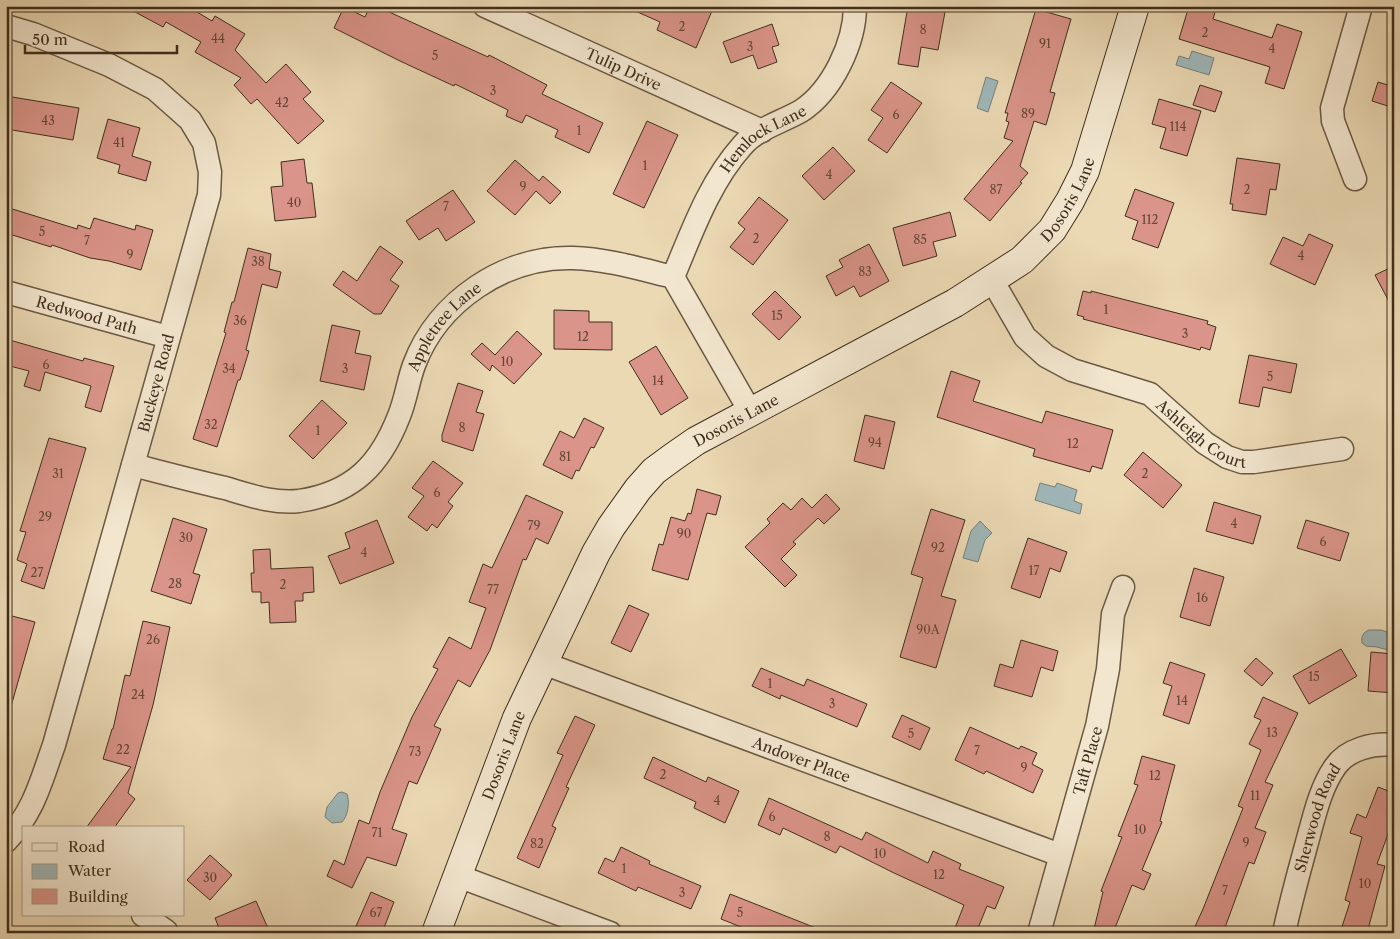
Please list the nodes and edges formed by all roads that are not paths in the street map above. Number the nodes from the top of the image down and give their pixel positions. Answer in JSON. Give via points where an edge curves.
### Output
{"nodes":[{"id":1,"x":485,"y":6,"type":"edge"},
{"id":2,"x":855,"y":6,"type":"edge"},
{"id":3,"x":1134,"y":6,"type":"edge"},
{"id":4,"x":1361,"y":6,"type":"edge"},
{"id":5,"x":6,"y":26,"type":"edge"},
{"id":6,"x":762,"y":131,"type":"junction"},
{"id":7,"x":1355,"y":179,"type":"dead end"},
{"id":8,"x":673,"y":277,"type":"junction"},
{"id":9,"x":992,"y":280,"type":"junction"},
{"id":10,"x":6,"y":292,"type":"edge"},
{"id":11,"x":168,"y":337,"type":"junction"},
{"id":12,"x":751,"y":413,"type":"junction"},
{"id":13,"x":1342,"y":449,"type":"dead end"},
{"id":14,"x":134,"y":465,"type":"junction"},
{"id":15,"x":1123,"y":587,"type":"dead end"},
{"id":16,"x":543,"y":663,"type":"junction"},
{"id":17,"x":1394,"y":745,"type":"edge"},
{"id":18,"x":16,"y":834,"type":"edge"},
{"id":19,"x":1060,"y":855,"type":"junction"},
{"id":20,"x":458,"y":876,"type":"junction"},
{"id":21,"x":144,"y":916,"type":"edge"},
{"id":22,"x":166,"y":933,"type":"edge"},
{"id":23,"x":436,"y":933,"type":"edge"},
{"id":24,"x":610,"y":933,"type":"edge"},
{"id":25,"x":1039,"y":933,"type":"edge"},
{"id":26,"x":1284,"y":933,"type":"edge"}],
"edges":[{"from":1,"to":6,"type":"street","name":"Tulip Drive"},
{"from":2,"to":6,"type":"street","name":"Hemlock Lane","via":[[849,46],[826,88],[800,111]]},
{"from":3,"to":9,"type":"street","name":"Dosoris Lane","via":[[1085,171],[1070,201],[1052,230],[1022,260]]},
{"from":4,"to":7,"type":"street","via":[[1332,108],[1333,121]]},
{"from":5,"to":11,"type":"street","name":"Buckeye Road","via":[[109,65],[155,89],[190,120],[204,144],[210,172],[209,196]]},
{"from":6,"to":8,"type":"street","name":"Hemlock Lane","via":[[744,143],[725,166]]},
{"from":8,"to":12,"type":"street"},
{"from":8,"to":14,"type":"street","name":"Appletree Lane","via":[[604,261],[572,258],[529,262],[487,279],[459,299],[429,334],[414,364],[400,415],[381,454],[362,475],[329,494],[297,501],[272,501]]},
{"from":9,"to":12,"type":"street","name":"Dosoris Lane"},
{"from":9,"to":13,"type":"street","name":"Ashleigh Court","via":[[1024,337],[1046,356],[1072,370],[1150,394],[1205,443],[1227,457],[1254,462]]},
{"from":10,"to":11,"type":"street","name":"Redwood Path"},
{"from":11,"to":14,"type":"street","name":"Buckeye Road"},
{"from":12,"to":16,"type":"street","name":"Dosoris Lane","via":[[696,441],[654,471],[638,489],[610,527]]},
{"from":14,"to":18,"type":"street","name":"Buckeye Road","via":[[54,745],[34,801]]},
{"from":15,"to":19,"type":"street","name":"Taft Place","via":[[1113,614],[1108,669],[1097,726]]},
{"from":16,"to":19,"type":"street","name":"Andover Place"},
{"from":16,"to":20,"type":"street","name":"Dosoris Lane","via":[[518,718]]},
{"from":17,"to":26,"type":"street","name":"Sherwood Road","via":[[1367,746],[1335,766],[1316,812]]},
{"from":19,"to":25,"type":"street","name":"Taft Place"},
{"from":20,"to":23,"type":"street","name":"Dosoris Lane"},
{"from":20,"to":24,"type":"street"},
{"from":21,"to":22,"type":"street"}]}
